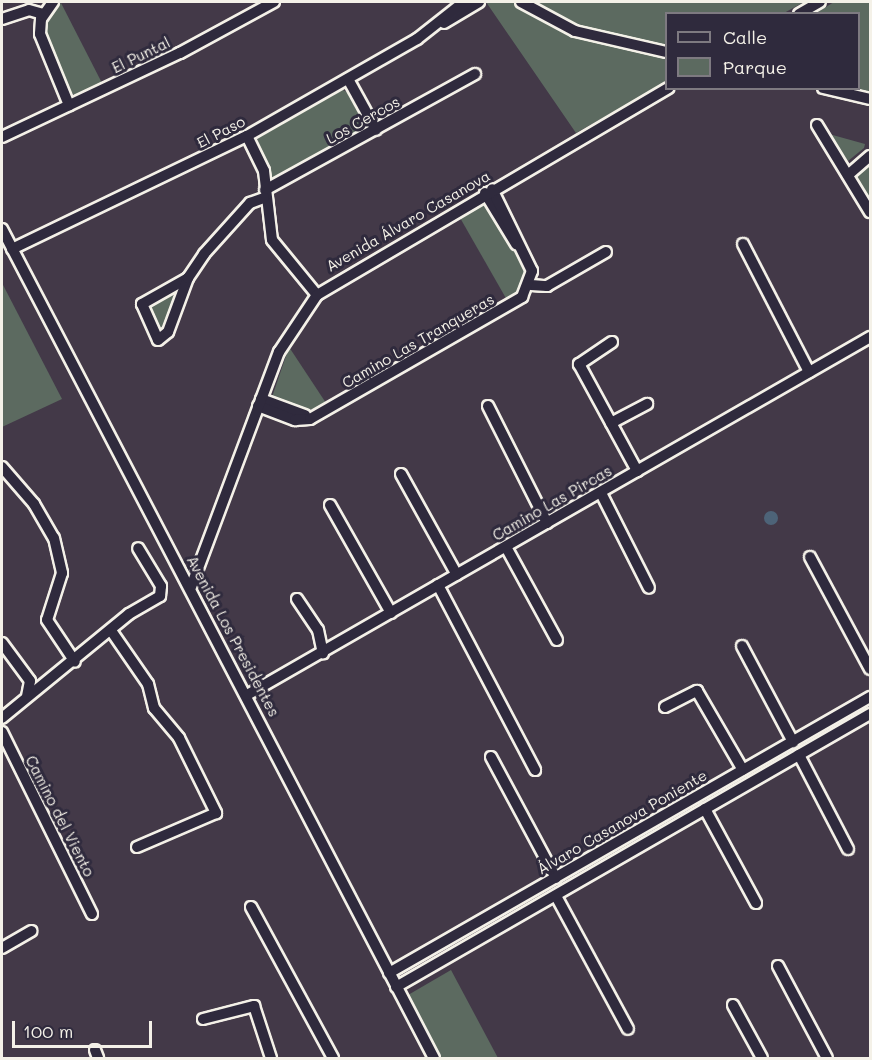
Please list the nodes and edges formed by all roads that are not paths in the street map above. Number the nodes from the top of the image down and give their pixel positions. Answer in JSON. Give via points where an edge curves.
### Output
{"nodes":[{"id":1,"x":53,"y":2,"type":"edge"},
{"id":2,"x":274,"y":2,"type":"edge"},
{"id":3,"x":464,"y":2,"type":"edge"},
{"id":4,"x":479,"y":2,"type":"edge"},
{"id":5,"x":521,"y":2,"type":"edge"},
{"id":6,"x":820,"y":2,"type":"edge"},
{"id":7,"x":802,"y":12,"type":"edge"},
{"id":8,"x":43,"y":14,"type":"junction"},
{"id":9,"x":2,"y":19,"type":"edge"},
{"id":10,"x":435,"y":26,"type":"junction"},
{"id":11,"x":665,"y":52,"type":"edge"},
{"id":12,"x":475,"y":74,"type":"dead end"},
{"id":13,"x":348,"y":79,"type":"junction"},
{"id":14,"x":666,"y":90,"type":"edge"},
{"id":15,"x":832,"y":90,"type":"edge"},
{"id":16,"x":870,"y":99,"type":"edge"},
{"id":17,"x":69,"y":105,"type":"junction"},
{"id":18,"x":817,"y":125,"type":"dead end"},
{"id":19,"x":16,"y":128,"type":"junction"},
{"id":20,"x":376,"y":130,"type":"junction"},
{"id":21,"x":2,"y":131,"type":"edge"},
{"id":22,"x":247,"y":136,"type":"junction"},
{"id":23,"x":2,"y":137,"type":"edge"},
{"id":24,"x":870,"y":155,"type":"edge"},
{"id":25,"x":848,"y":175,"type":"junction"},
{"id":26,"x":489,"y":191,"type":"junction"},
{"id":27,"x":265,"y":194,"type":"junction"},
{"id":28,"x":870,"y":212,"type":"edge"},
{"id":29,"x":2,"y":229,"type":"edge"},
{"id":30,"x":743,"y":244,"type":"dead end"},
{"id":31,"x":12,"y":249,"type":"junction"},
{"id":32,"x":606,"y":252,"type":"dead end"},
{"id":33,"x":188,"y":278,"type":"junction"},
{"id":34,"x":531,"y":285,"type":"junction"},
{"id":35,"x":317,"y":295,"type":"junction"},
{"id":36,"x":870,"y":337,"type":"edge"},
{"id":37,"x":612,"y":342,"type":"dead end"},
{"id":38,"x":809,"y":372,"type":"junction"},
{"id":39,"x":260,"y":402,"type":"junction"},
{"id":40,"x":647,"y":404,"type":"dead end"},
{"id":41,"x":489,"y":406,"type":"dead end"},
{"id":42,"x":611,"y":423,"type":"junction"},
{"id":43,"x":2,"y":467,"type":"edge"},
{"id":44,"x":637,"y":471,"type":"junction"},
{"id":45,"x":401,"y":474,"type":"dead end"},
{"id":46,"x":601,"y":493,"type":"junction"},
{"id":47,"x":330,"y":505,"type":"dead end"},
{"id":48,"x":547,"y":523,"type":"junction"},
{"id":49,"x":506,"y":547,"type":"junction"},
{"id":50,"x":138,"y":548,"type":"dead end"},
{"id":51,"x":810,"y":557,"type":"dead end"},
{"id":52,"x":457,"y":575,"type":"junction"},
{"id":53,"x":438,"y":585,"type":"junction"},
{"id":54,"x":191,"y":587,"type":"junction"},
{"id":55,"x":649,"y":588,"type":"dead end"},
{"id":56,"x":297,"y":599,"type":"dead end"},
{"id":57,"x":391,"y":613,"type":"junction"},
{"id":58,"x":112,"y":632,"type":"junction"},
{"id":59,"x":557,"y":640,"type":"dead end"},
{"id":60,"x":2,"y":644,"type":"edge"},
{"id":61,"x":742,"y":646,"type":"dead end"},
{"id":62,"x":322,"y":653,"type":"junction"},
{"id":63,"x":75,"y":662,"type":"junction"},
{"id":64,"x":870,"y":669,"type":"edge"},
{"id":65,"x":247,"y":695,"type":"junction"},
{"id":66,"x":27,"y":697,"type":"junction"},
{"id":67,"x":870,"y":697,"type":"edge"},
{"id":68,"x":665,"y":707,"type":"dead end"},
{"id":69,"x":870,"y":714,"type":"edge"},
{"id":70,"x":835,"y":717,"type":"junction"},
{"id":71,"x":2,"y":718,"type":"edge"},
{"id":72,"x":842,"y":730,"type":"junction"},
{"id":73,"x":2,"y":732,"type":"edge"},
{"id":74,"x":793,"y":742,"type":"junction"},
{"id":75,"x":799,"y":755,"type":"junction"},
{"id":76,"x":491,"y":757,"type":"dead end"},
{"id":77,"x":535,"y":770,"type":"dead end"},
{"id":78,"x":743,"y":770,"type":"junction"},
{"id":79,"x":705,"y":809,"type":"junction"},
{"id":80,"x":137,"y":847,"type":"dead end"},
{"id":81,"x":848,"y":849,"type":"dead end"},
{"id":82,"x":556,"y":878,"type":"junction"},
{"id":83,"x":556,"y":896,"type":"junction"},
{"id":84,"x":521,"y":898,"type":"junction"},
{"id":85,"x":756,"y":903,"type":"dead end"},
{"id":86,"x":251,"y":907,"type":"dead end"},
{"id":87,"x":528,"y":911,"type":"junction"},
{"id":88,"x":92,"y":914,"type":"dead end"},
{"id":89,"x":32,"y":931,"type":"dead end"},
{"id":90,"x":2,"y":948,"type":"edge"},
{"id":91,"x":778,"y":966,"type":"dead end"},
{"id":92,"x":389,"y":973,"type":"junction"},
{"id":93,"x":396,"y":987,"type":"junction"},
{"id":94,"x":733,"y":1005,"type":"dead end"},
{"id":95,"x":203,"y":1019,"type":"dead end"},
{"id":96,"x":628,"y":1029,"type":"dead end"},
{"id":97,"x":271,"y":1059,"type":"edge"},
{"id":98,"x":333,"y":1059,"type":"edge"},
{"id":99,"x":434,"y":1059,"type":"edge"},
{"id":100,"x":762,"y":1059,"type":"edge"},
{"id":101,"x":827,"y":1059,"type":"edge"}],
"edges":[{"from":1,"to":8,"type":"street"},
{"from":2,"to":17,"type":"street","name":"El Puntal"},
{"from":3,"to":10,"type":"street","name":"El Paso"},
{"from":4,"to":10,"type":"street","name":"El Paso"},
{"from":5,"to":11,"type":"street","via":[[575,31]]},
{"from":6,"to":7,"type":"street"},
{"from":8,"to":9,"type":"street","via":[[29,10]]},
{"from":8,"to":17,"type":"street","via":[[42,39]]},
{"from":10,"to":13,"type":"street","name":"El Paso"},
{"from":12,"to":20,"type":"street","name":"Los Cercos"},
{"from":13,"to":20,"type":"street"},
{"from":13,"to":22,"type":"street","name":"El Paso"},
{"from":14,"to":26,"type":"street","name":"Avenida Álvaro Casanova"},
{"from":15,"to":16,"type":"street"},
{"from":17,"to":19,"type":"street","name":"El Puntal"},
{"from":18,"to":25,"type":"street"},
{"from":19,"to":21,"type":"street","name":"El Puntal"},
{"from":19,"to":23,"type":"street","name":"El Puntal"},
{"from":20,"to":27,"type":"street","name":"Los Cercos"},
{"from":22,"to":27,"type":"street","via":[[264,171]]},
{"from":22,"to":31,"type":"street","name":"El Paso"},
{"from":24,"to":25,"type":"street"},
{"from":25,"to":28,"type":"street"},
{"from":26,"to":34,"type":"street","via":[[532,271]]},
{"from":26,"to":35,"type":"street","name":"Avenida Álvaro Casanova"},
{"from":27,"to":33,"type":"street","name":"Los Cercos","via":[[231,222]]},
{"from":27,"to":35,"type":"street","via":[[275,248]]},
{"from":29,"to":31,"type":"street","name":"Avenida Los Presidentes"},
{"from":30,"to":38,"type":"street"},
{"from":31,"to":54,"type":"street","name":"Avenida Los Presidentes"},
{"from":32,"to":34,"type":"street","via":[[548,286]]},
{"from":33,"to":33,"type":"street","name":"Los Cercos","via":[[142,304],[158,340],[168,332]]},
{"from":34,"to":39,"type":"street","name":"Camino Las Tranqueras","via":[[518,300],[315,417]]},
{"from":35,"to":39,"type":"street","name":"Avenida Álvaro Casanova","via":[[288,334]]},
{"from":36,"to":38,"type":"street","name":"Camino Las Pircas"},
{"from":37,"to":42,"type":"street","via":[[579,364]]},
{"from":38,"to":44,"type":"street","name":"Camino Las Pircas"},
{"from":39,"to":54,"type":"street","name":"Avenida Álvaro Casanova"},
{"from":40,"to":42,"type":"street"},
{"from":41,"to":48,"type":"street"},
{"from":42,"to":44,"type":"street"},
{"from":43,"to":63,"type":"street","via":[[34,504],[54,538],[62,573],[47,620]]},
{"from":44,"to":46,"type":"street","name":"Camino Las Pircas"},
{"from":45,"to":52,"type":"street"},
{"from":46,"to":48,"type":"street","name":"Camino Las Pircas"},
{"from":46,"to":55,"type":"street"},
{"from":47,"to":57,"type":"street"},
{"from":48,"to":49,"type":"street","name":"Camino Las Pircas"},
{"from":49,"to":52,"type":"street","name":"Camino Las Pircas"},
{"from":49,"to":59,"type":"street"},
{"from":50,"to":58,"type":"street","via":[[161,594]]},
{"from":51,"to":64,"type":"street"},
{"from":52,"to":53,"type":"street","name":"Camino Las Pircas"},
{"from":53,"to":57,"type":"street","name":"Camino Las Pircas"},
{"from":53,"to":77,"type":"street"},
{"from":54,"to":65,"type":"street","name":"Avenida Los Presidentes"},
{"from":56,"to":62,"type":"street","via":[[318,630]]},
{"from":57,"to":62,"type":"street","name":"Camino Las Pircas"},
{"from":58,"to":63,"type":"street"},
{"from":58,"to":80,"type":"street","via":[[148,684],[154,708],[179,738],[216,813]]},
{"from":60,"to":66,"type":"street","via":[[30,681]]},
{"from":61,"to":74,"type":"street"},
{"from":62,"to":65,"type":"street","name":"Camino Las Pircas"},
{"from":63,"to":66,"type":"street"},
{"from":65,"to":92,"type":"street","name":"Avenida Los Presidentes"},
{"from":66,"to":71,"type":"street"},
{"from":67,"to":70,"type":"street","name":"Álvaro Casanova Poniente"},
{"from":68,"to":78,"type":"street","via":[[697,691]]},
{"from":69,"to":72,"type":"street","name":"Álvaro Casanova Poniente"},
{"from":70,"to":72,"type":"street"},
{"from":70,"to":74,"type":"street","name":"Álvaro Casanova Poniente"},
{"from":72,"to":75,"type":"street","name":"Álvaro Casanova Poniente"},
{"from":73,"to":88,"type":"street","name":"Camino del Viento"},
{"from":74,"to":78,"type":"street","name":"Álvaro Casanova Poniente"},
{"from":75,"to":79,"type":"street","name":"Álvaro Casanova Poniente"},
{"from":75,"to":81,"type":"street"},
{"from":76,"to":82,"type":"street"},
{"from":78,"to":82,"type":"street","name":"Álvaro Casanova Poniente"},
{"from":79,"to":83,"type":"street","name":"Álvaro Casanova Poniente"},
{"from":79,"to":85,"type":"street"},
{"from":82,"to":84,"type":"street","name":"Álvaro Casanova Poniente"},
{"from":83,"to":87,"type":"street","name":"Álvaro Casanova Poniente"},
{"from":83,"to":96,"type":"street"},
{"from":84,"to":87,"type":"street"},
{"from":84,"to":92,"type":"street","name":"Álvaro Casanova Poniente"},
{"from":86,"to":98,"type":"street"},
{"from":87,"to":93,"type":"street","name":"Álvaro Casanova Poniente"},
{"from":89,"to":90,"type":"street"},
{"from":91,"to":101,"type":"street"},
{"from":92,"to":93,"type":"street","name":"Avenida Los Presidentes"},
{"from":93,"to":99,"type":"street","name":"Avenida Los Presidentes"},
{"from":94,"to":100,"type":"street"},
{"from":95,"to":97,"type":"street","via":[[254,1006]]}]}
